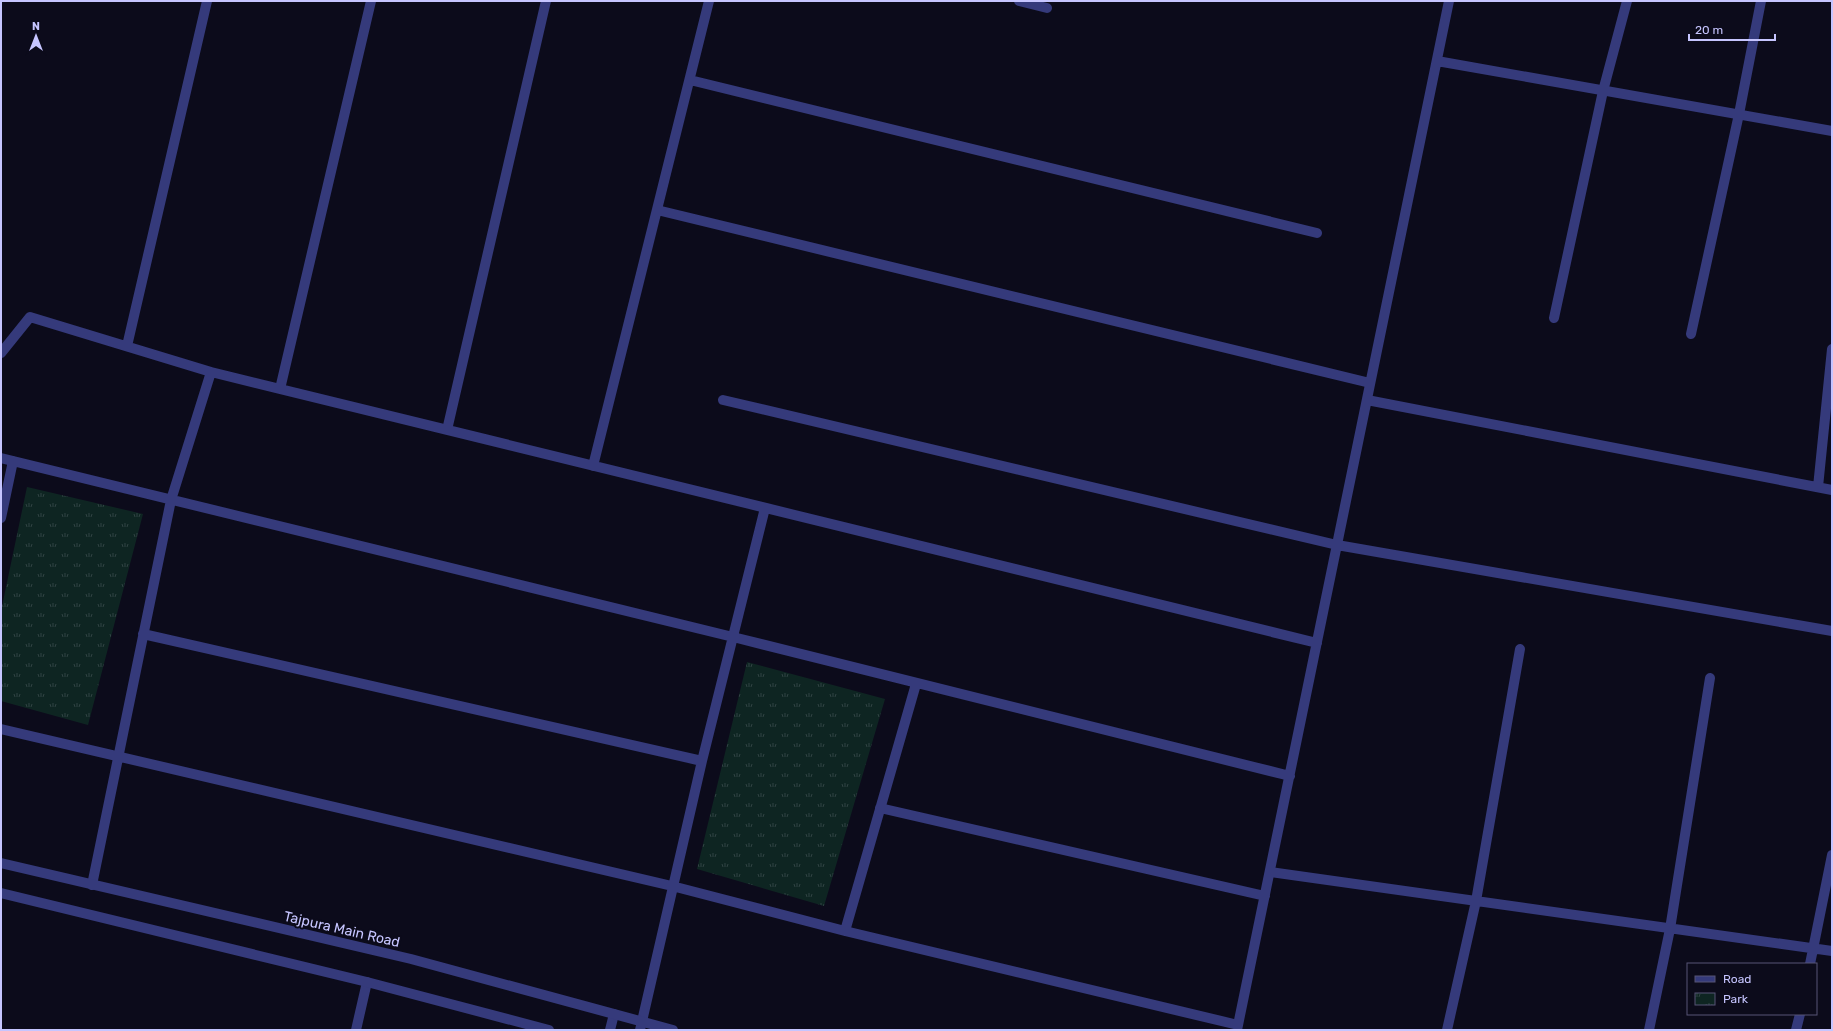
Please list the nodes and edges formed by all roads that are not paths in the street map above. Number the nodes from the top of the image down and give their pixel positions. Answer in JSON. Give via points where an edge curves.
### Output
{"nodes":[{"id":1,"x":207,"y":1,"type":"edge"},
{"id":2,"x":371,"y":1,"type":"edge"},
{"id":3,"x":546,"y":1,"type":"edge"},
{"id":4,"x":710,"y":1,"type":"edge"},
{"id":5,"x":1019,"y":1,"type":"edge"},
{"id":6,"x":1449,"y":1,"type":"edge"},
{"id":7,"x":1627,"y":1,"type":"edge"},
{"id":8,"x":1762,"y":1,"type":"edge"},
{"id":9,"x":1047,"y":8,"type":"dead end"},
{"id":10,"x":1437,"y":61,"type":"junction"},
{"id":11,"x":690,"y":80,"type":"junction"},
{"id":12,"x":1603,"y":91,"type":"junction"},
{"id":13,"x":1739,"y":114,"type":"junction"},
{"id":14,"x":1832,"y":131,"type":"edge"},
{"id":15,"x":657,"y":210,"type":"junction"},
{"id":16,"x":1317,"y":233,"type":"dead end"},
{"id":17,"x":1554,"y":318,"type":"dead end"},
{"id":18,"x":1691,"y":334,"type":"dead end"},
{"id":19,"x":127,"y":346,"type":"junction"},
{"id":20,"x":1832,"y":349,"type":"edge"},
{"id":21,"x":1,"y":353,"type":"edge"},
{"id":22,"x":211,"y":372,"type":"junction"},
{"id":23,"x":1370,"y":383,"type":"junction"},
{"id":24,"x":280,"y":389,"type":"junction"},
{"id":25,"x":723,"y":400,"type":"dead end"},
{"id":26,"x":1367,"y":400,"type":"junction"},
{"id":27,"x":447,"y":430,"type":"junction"},
{"id":28,"x":1,"y":458,"type":"edge"},
{"id":29,"x":13,"y":461,"type":"junction"},
{"id":30,"x":594,"y":466,"type":"junction"},
{"id":31,"x":1818,"y":487,"type":"junction"},
{"id":32,"x":1832,"y":490,"type":"edge"},
{"id":33,"x":171,"y":500,"type":"junction"},
{"id":34,"x":765,"y":508,"type":"junction"},
{"id":35,"x":1,"y":518,"type":"edge"},
{"id":36,"x":1337,"y":546,"type":"junction"},
{"id":37,"x":1832,"y":631,"type":"edge"},
{"id":38,"x":143,"y":634,"type":"junction"},
{"id":39,"x":733,"y":636,"type":"junction"},
{"id":40,"x":1317,"y":643,"type":"junction"},
{"id":41,"x":1520,"y":649,"type":"dead end"},
{"id":42,"x":1710,"y":678,"type":"dead end"},
{"id":43,"x":916,"y":684,"type":"junction"},
{"id":44,"x":1,"y":729,"type":"edge"},
{"id":45,"x":117,"y":757,"type":"junction"},
{"id":46,"x":702,"y":762,"type":"junction"},
{"id":47,"x":1290,"y":776,"type":"junction"},
{"id":48,"x":880,"y":808,"type":"junction"},
{"id":49,"x":1832,"y":855,"type":"edge"},
{"id":50,"x":1,"y":864,"type":"edge"},
{"id":51,"x":1270,"y":872,"type":"junction"},
{"id":52,"x":92,"y":885,"type":"junction"},
{"id":53,"x":672,"y":886,"type":"junction"},
{"id":54,"x":1,"y":893,"type":"edge"},
{"id":55,"x":1265,"y":896,"type":"junction"},
{"id":56,"x":1476,"y":901,"type":"junction"},
{"id":57,"x":1670,"y":929,"type":"junction"},
{"id":58,"x":845,"y":931,"type":"junction"},
{"id":59,"x":1813,"y":949,"type":"junction"},
{"id":60,"x":1832,"y":951,"type":"edge"},
{"id":61,"x":1810,"y":963,"type":"edge"},
{"id":62,"x":367,"y":982,"type":"junction"},
{"id":63,"x":614,"y":1014,"type":"junction"},
{"id":64,"x":1800,"y":1015,"type":"edge"},
{"id":65,"x":641,"y":1026,"type":"edge"},
{"id":66,"x":1238,"y":1027,"type":"edge"},
{"id":67,"x":356,"y":1030,"type":"edge"},
{"id":68,"x":549,"y":1030,"type":"edge"},
{"id":69,"x":610,"y":1030,"type":"edge"},
{"id":70,"x":674,"y":1030,"type":"edge"},
{"id":71,"x":1447,"y":1030,"type":"edge"},
{"id":72,"x":1649,"y":1030,"type":"edge"},
{"id":73,"x":1796,"y":1030,"type":"edge"}],
"edges":[{"from":1,"to":19,"type":"street"},
{"from":2,"to":24,"type":"street"},
{"from":3,"to":27,"type":"street"},
{"from":4,"to":11,"type":"street"},
{"from":5,"to":9,"type":"street"},
{"from":6,"to":10,"type":"street"},
{"from":7,"to":12,"type":"street"},
{"from":8,"to":13,"type":"street"},
{"from":10,"to":12,"type":"street"},
{"from":10,"to":23,"type":"street"},
{"from":11,"to":15,"type":"street"},
{"from":11,"to":16,"type":"street"},
{"from":12,"to":13,"type":"street"},
{"from":12,"to":17,"type":"street"},
{"from":13,"to":14,"type":"street"},
{"from":13,"to":18,"type":"street"},
{"from":15,"to":23,"type":"street"},
{"from":15,"to":30,"type":"street"},
{"from":19,"to":21,"type":"street","via":[[30,317]]},
{"from":19,"to":22,"type":"street"},
{"from":20,"to":31,"type":"street"},
{"from":22,"to":24,"type":"street"},
{"from":22,"to":33,"type":"street"},
{"from":23,"to":26,"type":"street"},
{"from":24,"to":27,"type":"street"},
{"from":25,"to":36,"type":"street"},
{"from":26,"to":31,"type":"street"},
{"from":26,"to":36,"type":"street"},
{"from":27,"to":30,"type":"street"},
{"from":28,"to":29,"type":"street"},
{"from":29,"to":33,"type":"street"},
{"from":29,"to":35,"type":"street"},
{"from":30,"to":34,"type":"street"},
{"from":31,"to":32,"type":"street"},
{"from":33,"to":38,"type":"street"},
{"from":33,"to":39,"type":"street"},
{"from":34,"to":39,"type":"street"},
{"from":34,"to":40,"type":"street"},
{"from":36,"to":37,"type":"street"},
{"from":36,"to":40,"type":"street"},
{"from":38,"to":45,"type":"street"},
{"from":38,"to":46,"type":"street"},
{"from":39,"to":43,"type":"street"},
{"from":39,"to":46,"type":"street"},
{"from":40,"to":47,"type":"street"},
{"from":41,"to":56,"type":"street"},
{"from":42,"to":57,"type":"street"},
{"from":43,"to":47,"type":"street"},
{"from":43,"to":48,"type":"street"},
{"from":44,"to":45,"type":"street"},
{"from":45,"to":52,"type":"street"},
{"from":45,"to":53,"type":"street"},
{"from":46,"to":53,"type":"street"},
{"from":47,"to":51,"type":"street"},
{"from":48,"to":55,"type":"street"},
{"from":48,"to":58,"type":"street"},
{"from":49,"to":59,"type":"street"},
{"from":50,"to":52,"type":"street","name":"Tajpura Main Road"},
{"from":51,"to":55,"type":"street"},
{"from":51,"to":56,"type":"street"},
{"from":52,"to":63,"type":"street","name":"Tajpura Main Road","via":[[411,959]]},
{"from":53,"to":58,"type":"street"},
{"from":53,"to":65,"type":"street"},
{"from":54,"to":62,"type":"street"},
{"from":55,"to":66,"type":"street"},
{"from":56,"to":57,"type":"street"},
{"from":56,"to":71,"type":"street"},
{"from":57,"to":59,"type":"street"},
{"from":57,"to":72,"type":"street"},
{"from":58,"to":66,"type":"street"},
{"from":59,"to":60,"type":"street"},
{"from":59,"to":61,"type":"street"},
{"from":62,"to":67,"type":"street"},
{"from":62,"to":68,"type":"street"},
{"from":63,"to":65,"type":"street","name":"Tajpura Main Road"},
{"from":63,"to":69,"type":"street"},
{"from":64,"to":73,"type":"street"},
{"from":65,"to":70,"type":"street","name":"Tajpura Main Road"}]}
